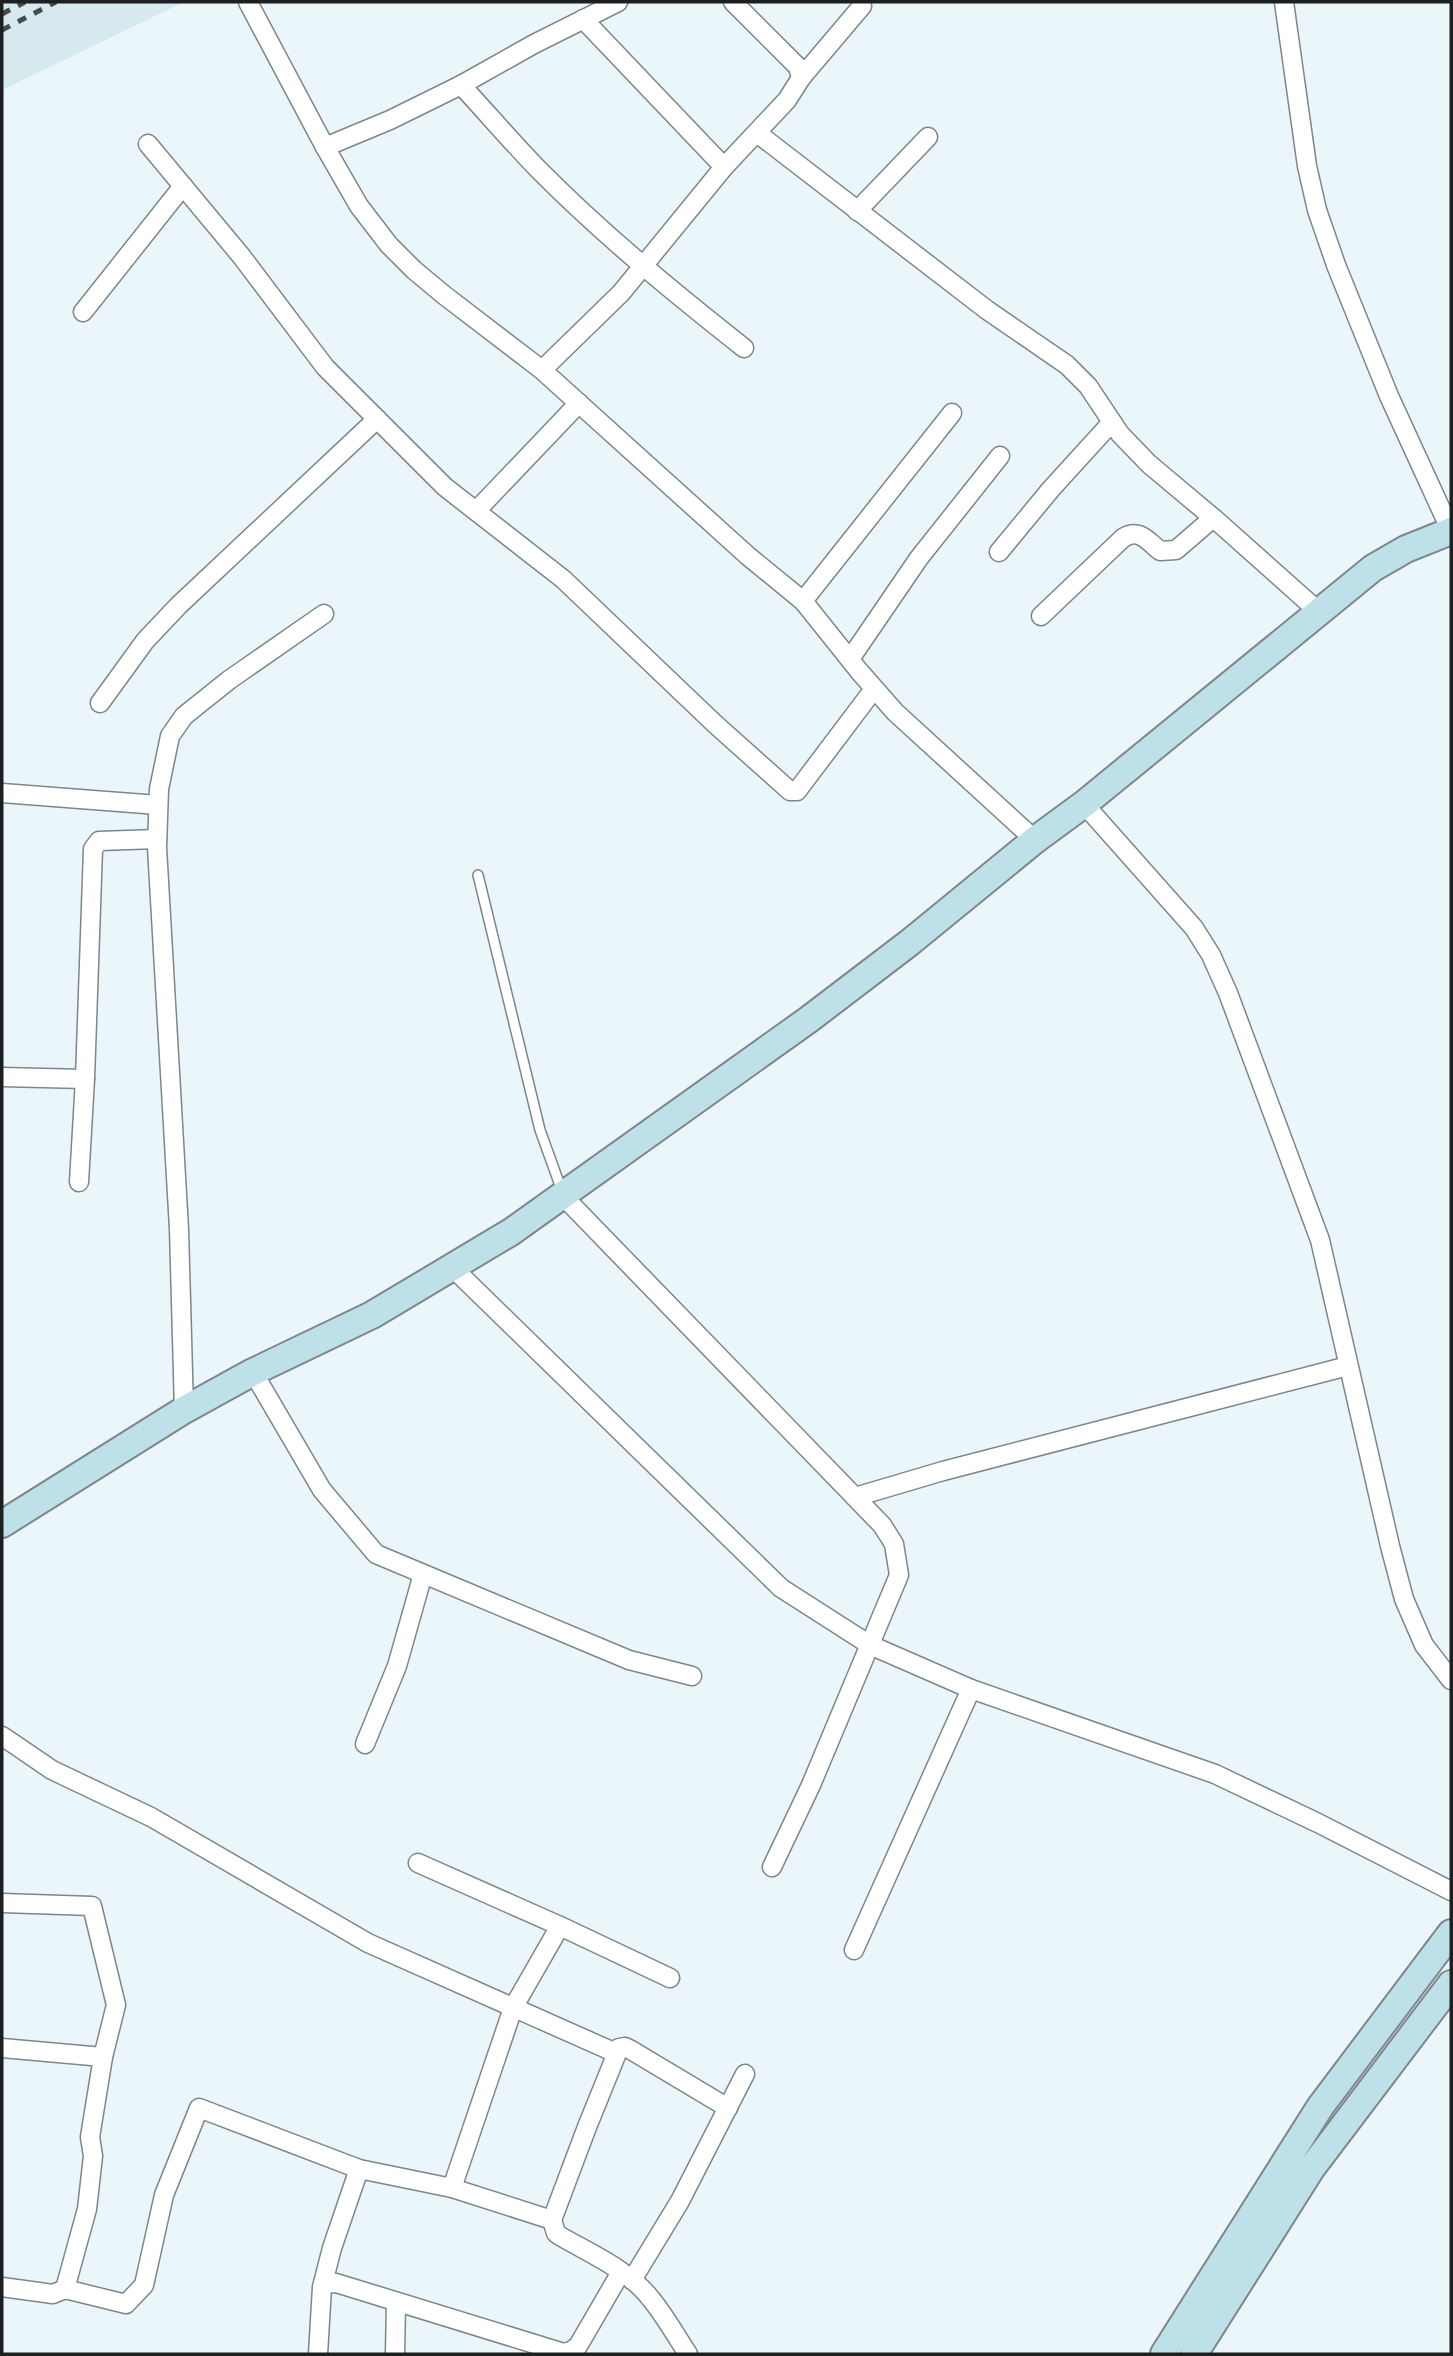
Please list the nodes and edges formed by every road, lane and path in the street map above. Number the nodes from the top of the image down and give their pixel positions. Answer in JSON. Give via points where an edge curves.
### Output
{"nodes":[{"id":1,"x":248,"y":2,"type":"edge"},
{"id":2,"x":618,"y":2,"type":"edge"},
{"id":3,"x":733,"y":2,"type":"edge"},
{"id":4,"x":1284,"y":2,"type":"edge"},
{"id":5,"x":862,"y":6,"type":"dead end"},
{"id":6,"x":583,"y":19,"type":"junction"},
{"id":7,"x":801,"y":78,"type":"junction"},
{"id":8,"x":461,"y":85,"type":"junction"},
{"id":9,"x":757,"y":133,"type":"junction"},
{"id":10,"x":928,"y":136,"type":"dead end"},
{"id":11,"x":148,"y":144,"type":"dead end"},
{"id":12,"x":325,"y":148,"type":"junction"},
{"id":13,"x":724,"y":167,"type":"junction"},
{"id":14,"x":183,"y":186,"type":"junction"},
{"id":15,"x":857,"y":211,"type":"junction"},
{"id":16,"x":644,"y":265,"type":"junction"},
{"id":17,"x":83,"y":312,"type":"dead end"},
{"id":18,"x":744,"y":348,"type":"dead end"},
{"id":19,"x":542,"y":370,"type":"junction"},
{"id":20,"x":579,"y":403,"type":"junction"},
{"id":21,"x":952,"y":413,"type":"dead end"},
{"id":22,"x":377,"y":419,"type":"junction"},
{"id":23,"x":1112,"y":422,"type":"junction"},
{"id":24,"x":1000,"y":456,"type":"dead end"},
{"id":25,"x":476,"y":511,"type":"junction"},
{"id":26,"x":1213,"y":518,"type":"junction"},
{"id":27,"x":1451,"y":531,"type":"edge"},
{"id":28,"x":999,"y":552,"type":"dead end"},
{"id":29,"x":803,"y":601,"type":"junction"},
{"id":30,"x":1318,"y":611,"type":"junction"},
{"id":31,"x":324,"y":614,"type":"dead end"},
{"id":32,"x":1041,"y":616,"type":"dead end"},
{"id":33,"x":850,"y":659,"type":"junction"},
{"id":34,"x":874,"y":689,"type":"junction"},
{"id":35,"x":100,"y":703,"type":"dead end"},
{"id":36,"x":2,"y":793,"type":"edge"},
{"id":37,"x":1084,"y":804,"type":"junction"},
{"id":38,"x":158,"y":805,"type":"junction"},
{"id":39,"x":157,"y":839,"type":"junction"},
{"id":40,"x":1035,"y":840,"type":"junction"},
{"id":41,"x":478,"y":875,"type":"dead end"},
{"id":42,"x":2,"y":1077,"type":"edge"},
{"id":43,"x":85,"y":1079,"type":"junction"},
{"id":44,"x":79,"y":1182,"type":"dead end"},
{"id":45,"x":564,"y":1196,"type":"junction"},
{"id":46,"x":453,"y":1268,"type":"junction"},
{"id":47,"x":1349,"y":1366,"type":"junction"},
{"id":48,"x":253,"y":1372,"type":"junction"},
{"id":49,"x":184,"y":1410,"type":"junction"},
{"id":50,"x":855,"y":1497,"type":"junction"},
{"id":51,"x":2,"y":1524,"type":"edge"},
{"id":52,"x":423,"y":1574,"type":"junction"},
{"id":53,"x":870,"y":1645,"type":"junction"},
{"id":54,"x":692,"y":1676,"type":"dead end"},
{"id":55,"x":1451,"y":1680,"type":"edge"},
{"id":56,"x":971,"y":1689,"type":"junction"},
{"id":57,"x":2,"y":1736,"type":"edge"},
{"id":58,"x":365,"y":1744,"type":"dead end"},
{"id":59,"x":418,"y":1863,"type":"dead end"},
{"id":60,"x":772,"y":1867,"type":"dead end"},
{"id":61,"x":1451,"y":1891,"type":"edge"},
{"id":62,"x":2,"y":1903,"type":"edge"},
{"id":63,"x":560,"y":1926,"type":"junction"},
{"id":64,"x":1451,"y":1933,"type":"edge"},
{"id":65,"x":854,"y":1950,"type":"dead end"},
{"id":66,"x":670,"y":1978,"type":"dead end"},
{"id":67,"x":1451,"y":1984,"type":"edge"},
{"id":68,"x":513,"y":2008,"type":"junction"},
{"id":69,"x":2,"y":2048,"type":"edge"},
{"id":70,"x":616,"y":2053,"type":"junction"},
{"id":71,"x":103,"y":2057,"type":"junction"},
{"id":72,"x":745,"y":2074,"type":"dead end"},
{"id":73,"x":728,"y":2108,"type":"junction"},
{"id":74,"x":359,"y":2169,"type":"junction"},
{"id":75,"x":452,"y":2188,"type":"junction"},
{"id":76,"x":552,"y":2220,"type":"junction"},
{"id":77,"x":627,"y":2276,"type":"junction"},
{"id":78,"x":323,"y":2284,"type":"junction"},
{"id":79,"x":2,"y":2287,"type":"edge"},
{"id":80,"x":65,"y":2289,"type":"junction"},
{"id":81,"x":396,"y":2303,"type":"junction"},
{"id":82,"x":318,"y":2354,"type":"edge"},
{"id":83,"x":395,"y":2354,"type":"edge"},
{"id":84,"x":688,"y":2354,"type":"edge"},
{"id":85,"x":1164,"y":2354,"type":"edge"},
{"id":86,"x":1194,"y":2354,"type":"edge"}],
"edges":[{"from":1,"to":12,"type":"street"},
{"from":2,"to":6,"type":"street"},
{"from":3,"to":7,"type":"street","via":[[798,67]]},
{"from":4,"to":27,"type":"street","via":[[1317,210],[1389,396]]},
{"from":5,"to":7,"type":"street"},
{"from":6,"to":8,"type":"street"},
{"from":6,"to":13,"type":"street"},
{"from":7,"to":9,"type":"street"},
{"from":8,"to":12,"type":"street"},
{"from":8,"to":16,"type":"street","via":[[537,168]]},
{"from":9,"to":13,"type":"street"},
{"from":9,"to":15,"type":"street"},
{"from":10,"to":15,"type":"street"},
{"from":11,"to":14,"type":"street"},
{"from":12,"to":19,"type":"street","via":[[371,223],[414,271]]},
{"from":13,"to":16,"type":"street"},
{"from":14,"to":17,"type":"street"},
{"from":14,"to":22,"type":"street","via":[[325,367]]},
{"from":15,"to":23,"type":"street","via":[[1067,365]]},
{"from":16,"to":18,"type":"street"},
{"from":16,"to":19,"type":"street"},
{"from":19,"to":20,"type":"street"},
{"from":20,"to":25,"type":"street"},
{"from":20,"to":29,"type":"street"},
{"from":21,"to":29,"type":"street"},
{"from":22,"to":25,"type":"street","via":[[445,487]]},
{"from":22,"to":35,"type":"street","via":[[178,606],[145,641]]},
{"from":23,"to":26,"type":"street","via":[[1149,464]]},
{"from":23,"to":28,"type":"street"},
{"from":24,"to":33,"type":"street","via":[[919,558]]},
{"from":25,"to":34,"type":"street","via":[[563,579],[790,792],[797,791]]},
{"from":26,"to":30,"type":"street"},
{"from":26,"to":32,"type":"street","via":[[1176,550],[1160,551],[1140,534],[1130,534]]},
{"from":27,"to":30,"type":"street","via":[[1373,568]]},
{"from":29,"to":33,"type":"street"},
{"from":30,"to":37,"type":"street"},
{"from":31,"to":38,"type":"street","via":[[184,716],[170,736]]},
{"from":33,"to":34,"type":"street"},
{"from":34,"to":40,"type":"street"},
{"from":36,"to":38,"type":"street"},
{"from":37,"to":40,"type":"street"},
{"from":37,"to":47,"type":"street","via":[[1194,928],[1211,955],[1320,1240]]},
{"from":38,"to":39,"type":"street"},
{"from":39,"to":43,"type":"street","via":[[99,841],[93,849]]},
{"from":39,"to":49,"type":"street","via":[[179,1229]]},
{"from":40,"to":45,"type":"street","via":[[808,1020]]},
{"from":41,"to":45,"type":"lane","via":[[540,1130]]},
{"from":42,"to":43,"type":"street"},
{"from":43,"to":44,"type":"street"},
{"from":45,"to":46,"type":"street"},
{"from":45,"to":50,"type":"street"},
{"from":46,"to":48,"type":"street","via":[[372,1315]]},
{"from":46,"to":53,"type":"street","via":[[781,1588]]},
{"from":47,"to":50,"type":"street"},
{"from":47,"to":55,"type":"street","via":[[1404,1599],[1424,1645]]},
{"from":48,"to":49,"type":"street"},
{"from":48,"to":52,"type":"street","via":[[322,1490],[376,1555]]},
{"from":49,"to":51,"type":"street"},
{"from":50,"to":53,"type":"street","via":[[883,1525],[898,1559],[899,1575]]},
{"from":52,"to":54,"type":"street","via":[[629,1660]]},
{"from":52,"to":58,"type":"street","via":[[397,1666]]},
{"from":53,"to":56,"type":"street"},
{"from":53,"to":60,"type":"street"},
{"from":56,"to":61,"type":"street","via":[[1215,1774]]},
{"from":56,"to":65,"type":"street"},
{"from":57,"to":68,"type":"street","via":[[52,1770],[150,1817],[368,1943]]},
{"from":59,"to":63,"type":"street"},
{"from":62,"to":71,"type":"street","via":[[92,1906],[116,2005]]},
{"from":63,"to":66,"type":"street"},
{"from":63,"to":68,"type":"street"},
{"from":64,"to":85,"type":"street","via":[[1320,2107]]},
{"from":67,"to":86,"type":"street","via":[[1311,2169]]},
{"from":68,"to":70,"type":"street"},
{"from":68,"to":75,"type":"street"},
{"from":69,"to":71,"type":"street"},
{"from":70,"to":73,"type":"street","via":[[625,2047]]},
{"from":70,"to":76,"type":"street"},
{"from":71,"to":80,"type":"street","via":[[90,2137],[93,2156],[87,2209]]},
{"from":72,"to":73,"type":"street"},
{"from":73,"to":77,"type":"street","via":[[680,2201]]},
{"from":74,"to":75,"type":"street"},
{"from":74,"to":78,"type":"street"},
{"from":74,"to":80,"type":"street","via":[[199,2108],[164,2195],[144,2285],[126,2304]]},
{"from":75,"to":76,"type":"street"},
{"from":76,"to":77,"type":"street","via":[[560,2236]]},
{"from":77,"to":81,"type":"street","via":[[578,2346],[564,2353]]},
{"from":77,"to":84,"type":"street","via":[[650,2298]]},
{"from":78,"to":81,"type":"street","via":[[336,2283]]},
{"from":78,"to":82,"type":"street"},
{"from":79,"to":80,"type":"street","via":[[53,2294]]},
{"from":81,"to":83,"type":"street"}]}
